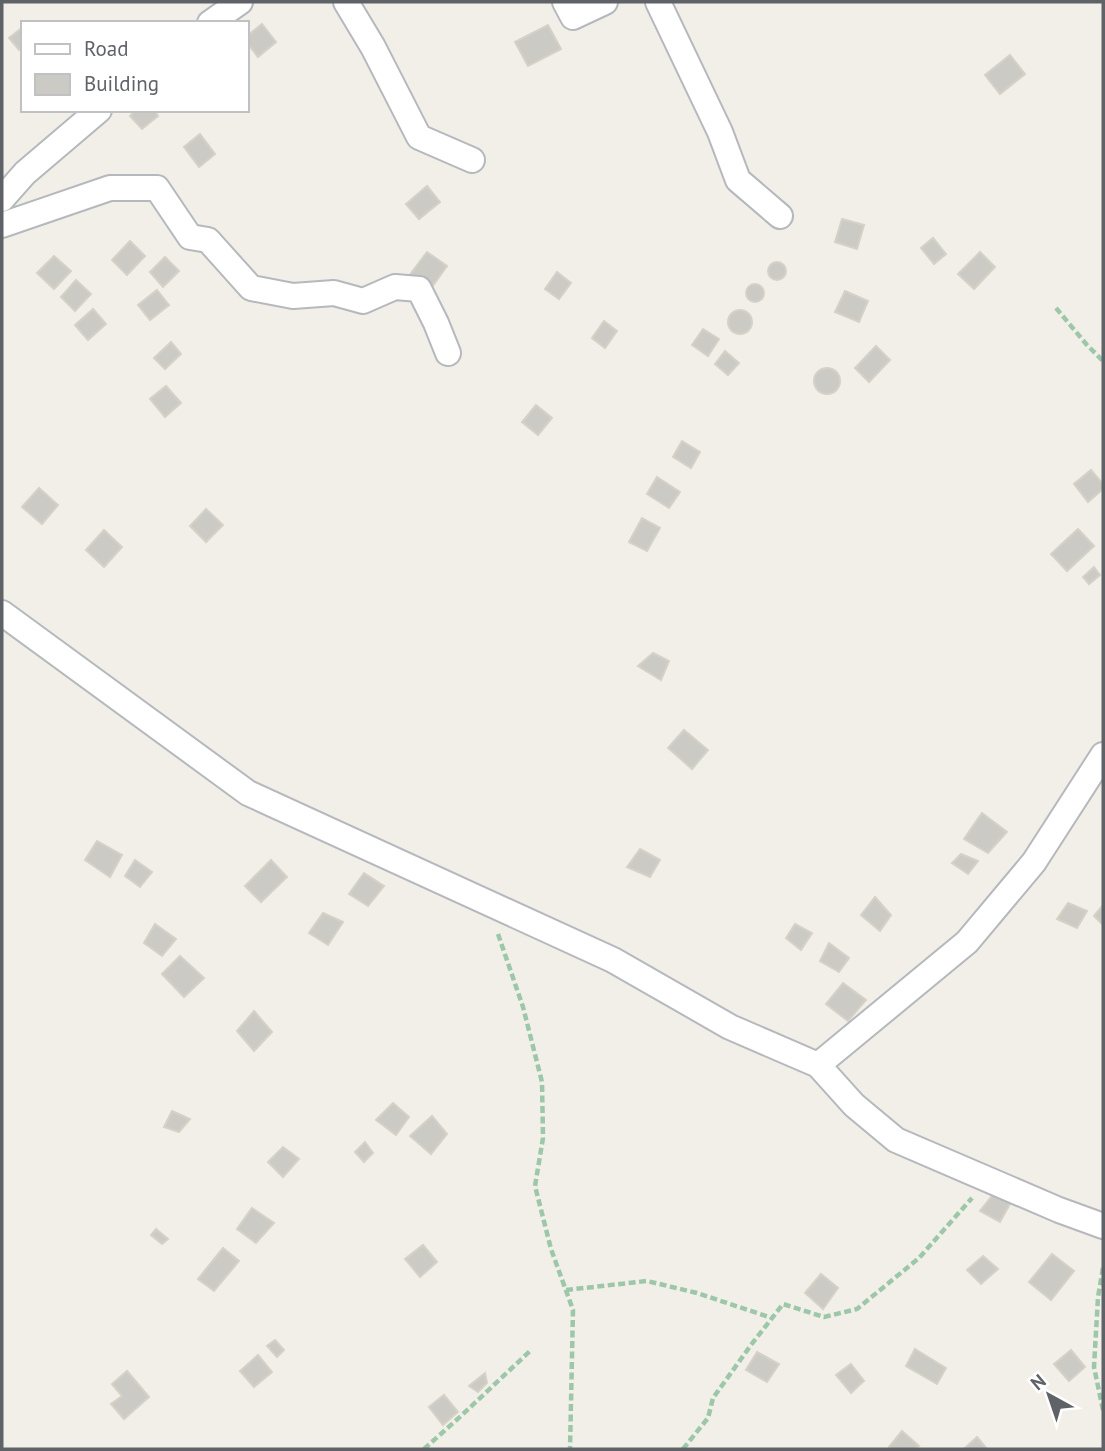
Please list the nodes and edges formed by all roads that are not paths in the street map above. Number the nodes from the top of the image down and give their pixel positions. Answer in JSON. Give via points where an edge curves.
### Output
{"nodes":[{"id":1,"x":240,"y":2,"type":"edge"},
{"id":2,"x":346,"y":2,"type":"edge"},
{"id":3,"x":565,"y":2,"type":"edge"},
{"id":4,"x":605,"y":2,"type":"edge"},
{"id":5,"x":658,"y":2,"type":"edge"},
{"id":6,"x":213,"y":21,"type":"edge"},
{"id":7,"x":97,"y":112,"type":"edge"},
{"id":8,"x":472,"y":160,"type":"dead end"},
{"id":9,"x":2,"y":199,"type":"edge"},
{"id":10,"x":780,"y":216,"type":"dead end"},
{"id":11,"x":2,"y":225,"type":"edge"},
{"id":12,"x":448,"y":353,"type":"dead end"},
{"id":13,"x":2,"y":613,"type":"edge"},
{"id":14,"x":1103,"y":755,"type":"edge"},
{"id":15,"x":818,"y":1065,"type":"junction"},
{"id":16,"x":1103,"y":1226,"type":"edge"}],
"edges":[{"from":1,"to":6,"type":"street"},
{"from":2,"to":8,"type":"street","via":[[419,136]]},
{"from":3,"to":4,"type":"street","via":[[573,17]]},
{"from":5,"to":10,"type":"street","via":[[738,180]]},
{"from":7,"to":9,"type":"street","via":[[25,173]]},
{"from":11,"to":12,"type":"street","via":[[110,188],[157,188],[190,237],[208,240],[251,288],[293,296],[334,293],[363,301],[395,288],[419,289]]},
{"from":13,"to":15,"type":"street","via":[[248,793],[613,960],[730,1027]]},
{"from":14,"to":15,"type":"street","via":[[1034,862],[967,942]]},
{"from":15,"to":16,"type":"street","via":[[854,1105],[896,1140]]}]}
